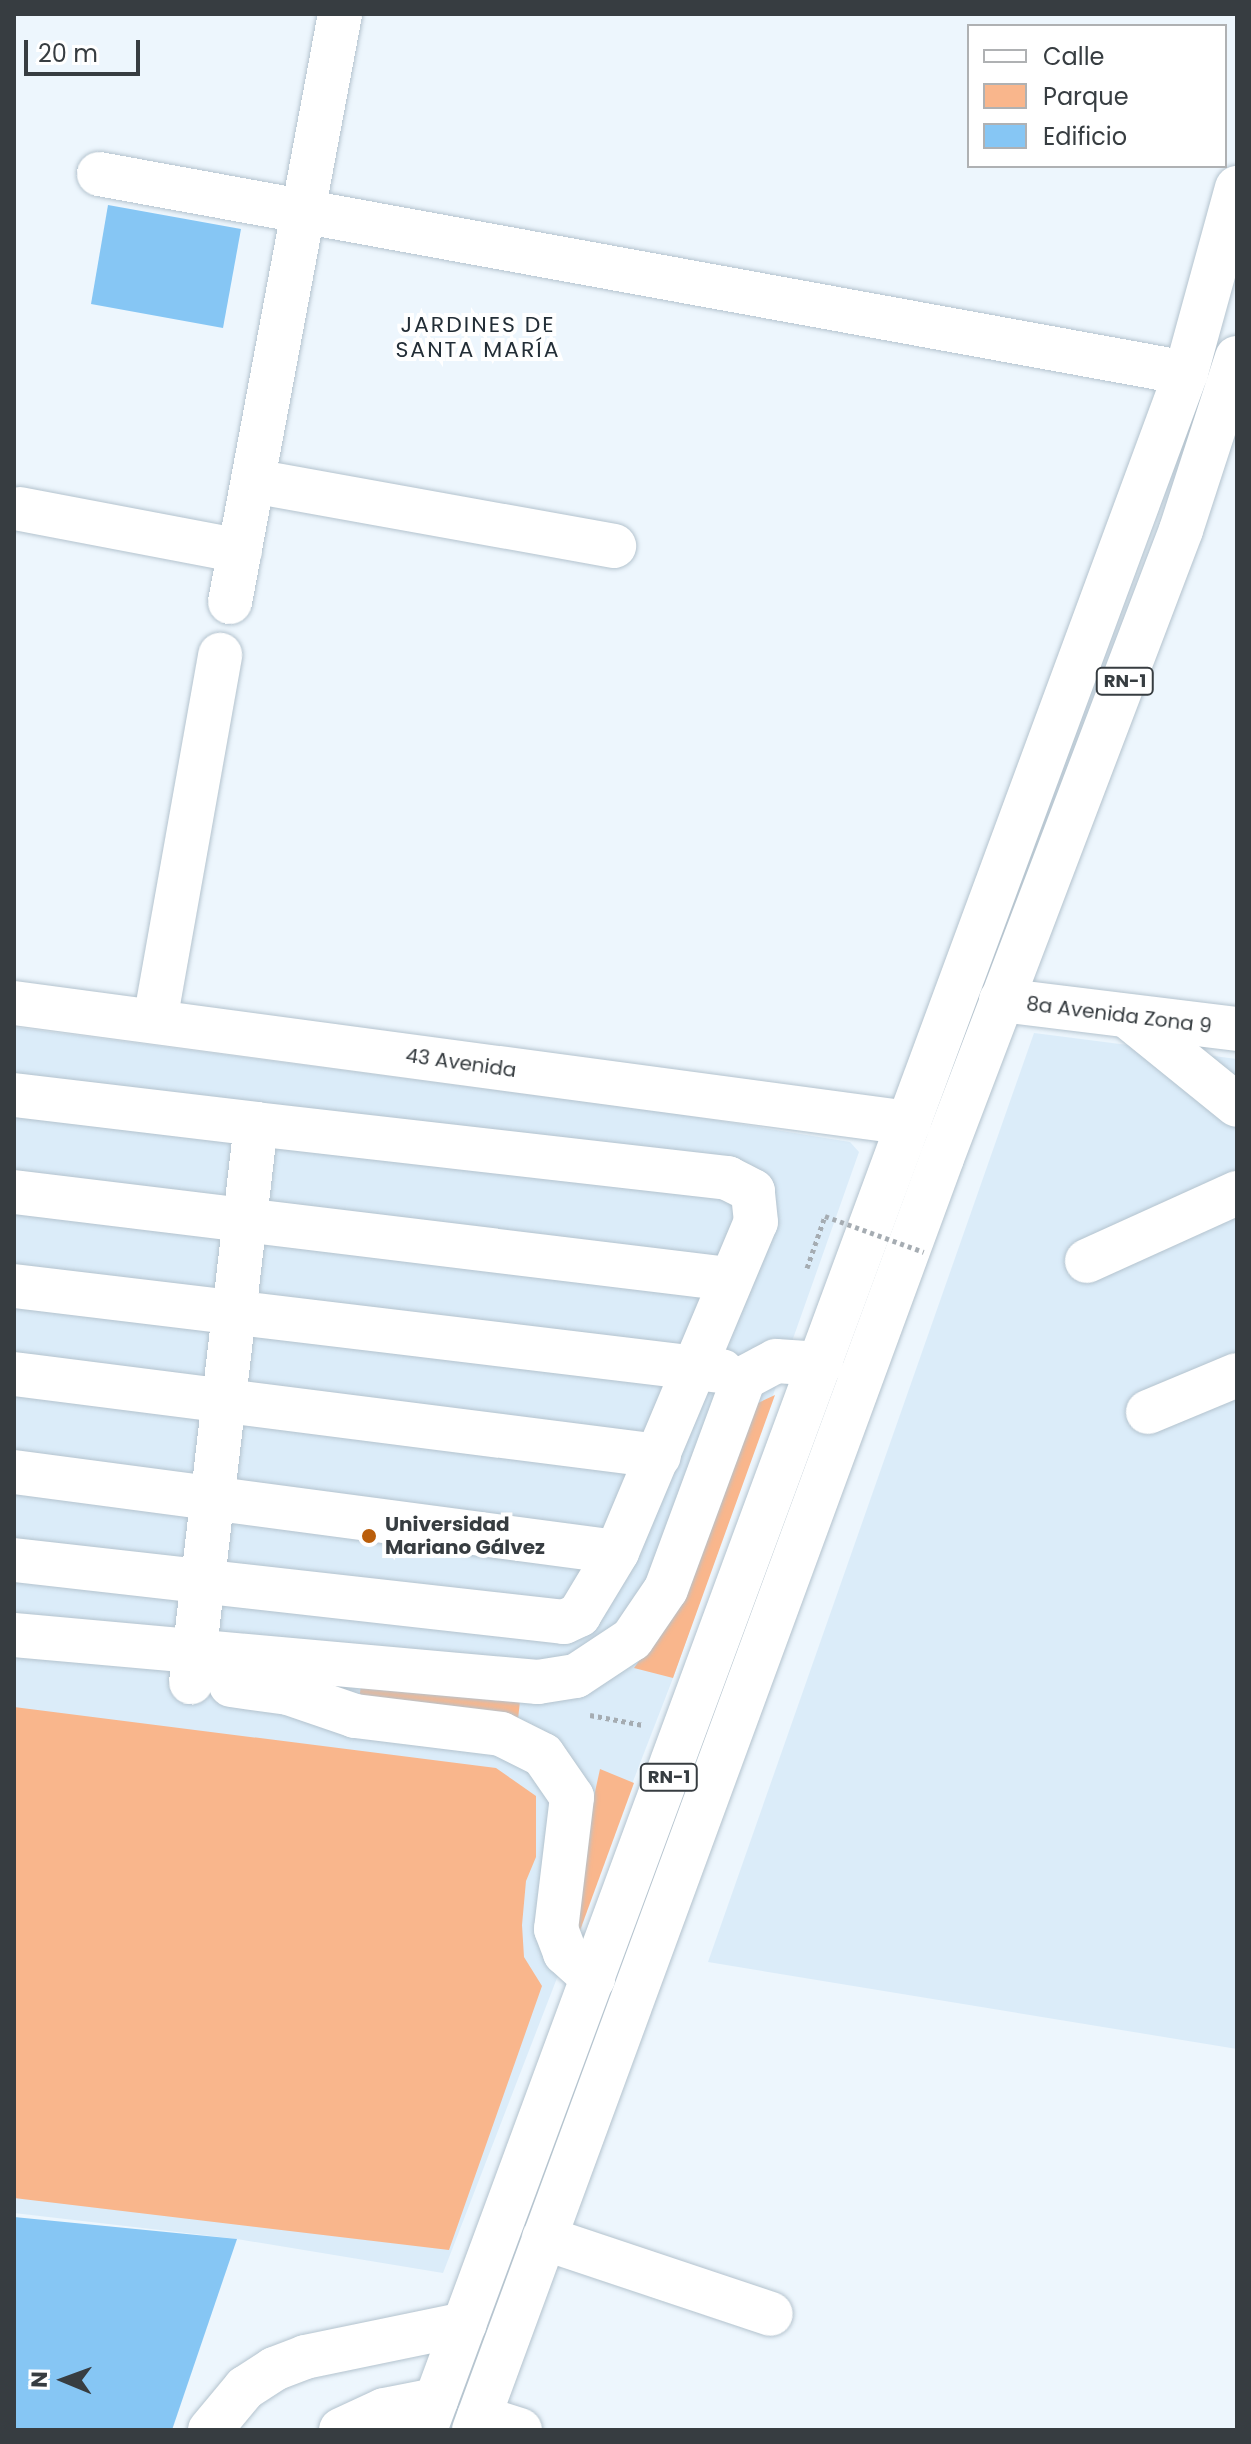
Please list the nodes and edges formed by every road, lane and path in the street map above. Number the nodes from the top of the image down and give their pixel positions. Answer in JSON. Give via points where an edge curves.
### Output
{"nodes":[{"id":1,"x":340,"y":14,"type":"edge"},
{"id":2,"x":99,"y":174,"type":"dead end"},
{"id":3,"x":1237,"y":188,"type":"edge"},
{"id":4,"x":303,"y":212,"type":"junction"},
{"id":5,"x":1237,"y":358,"type":"edge"},
{"id":6,"x":1186,"y":373,"type":"junction"},
{"id":7,"x":253,"y":481,"type":"junction"},
{"id":8,"x":20,"y":509,"type":"dead end"},
{"id":9,"x":614,"y":546,"type":"dead end"},
{"id":10,"x":240,"y":551,"type":"junction"},
{"id":11,"x":230,"y":602,"type":"dead end"},
{"id":12,"x":220,"y":655,"type":"dead end"},
{"id":13,"x":1001,"y":1000,"type":"junction"},
{"id":14,"x":14,"y":1003,"type":"edge"},
{"id":15,"x":1127,"y":1016,"type":"junction"},
{"id":16,"x":155,"y":1021,"type":"junction"},
{"id":17,"x":1237,"y":1029,"type":"edge"},
{"id":18,"x":14,"y":1095,"type":"edge"},
{"id":19,"x":1237,"y":1105,"type":"edge"},
{"id":20,"x":909,"y":1123,"type":"junction"},
{"id":21,"x":256,"y":1124,"type":"junction"},
{"id":22,"x":14,"y":1192,"type":"edge"},
{"id":23,"x":1237,"y":1193,"type":"edge"},
{"id":24,"x":246,"y":1218,"type":"junction"},
{"id":25,"x":924,"y":1252,"type":"dead end"},
{"id":26,"x":1087,"y":1261,"type":"dead end"},
{"id":27,"x":729,"y":1279,"type":"junction"},
{"id":28,"x":802,"y":1281,"type":"dead end"},
{"id":29,"x":14,"y":1286,"type":"edge"},
{"id":30,"x":234,"y":1314,"type":"junction"},
{"id":31,"x":695,"y":1364,"type":"junction"},
{"id":32,"x":821,"y":1364,"type":"junction"},
{"id":33,"x":14,"y":1374,"type":"edge"},
{"id":34,"x":1237,"y":1375,"type":"edge"},
{"id":35,"x":744,"y":1378,"type":"junction"},
{"id":36,"x":223,"y":1402,"type":"junction"},
{"id":37,"x":1148,"y":1412,"type":"dead end"},
{"id":38,"x":659,"y":1456,"type":"junction"},
{"id":39,"x":14,"y":1472,"type":"edge"},
{"id":40,"x":212,"y":1495,"type":"junction"},
{"id":41,"x":617,"y":1552,"type":"junction"},
{"id":42,"x":14,"y":1560,"type":"edge"},
{"id":43,"x":202,"y":1581,"type":"junction"},
{"id":44,"x":14,"y":1635,"type":"edge"},
{"id":45,"x":14,"y":1658,"type":"edge"},
{"id":46,"x":193,"y":1669,"type":"junction"},
{"id":47,"x":586,"y":1714,"type":"dead end"},
{"id":48,"x":686,"y":1733,"type":"junction"},
{"id":49,"x":593,"y":1978,"type":"junction"},
{"id":50,"x":544,"y":2238,"type":"junction"},
{"id":51,"x":771,"y":2314,"type":"dead end"},
{"id":52,"x":465,"y":2324,"type":"junction"},
{"id":53,"x":431,"y":2415,"type":"edge"},
{"id":54,"x":477,"y":2423,"type":"edge"},
{"id":55,"x":210,"y":2430,"type":"edge"},
{"id":56,"x":341,"y":2430,"type":"edge"},
{"id":57,"x":520,"y":2430,"type":"edge"}],
"edges":[{"from":1,"to":4,"type":"main road"},
{"from":2,"to":4,"type":"main road"},
{"from":3,"to":6,"type":"main road","number":"RN-1"},
{"from":4,"to":6,"type":"main road"},
{"from":4,"to":7,"type":"main road"},
{"from":5,"to":13,"type":"main road","number":"RN-1","via":[[1176,545]]},
{"from":6,"to":20,"type":"main road","number":"RN-1"},
{"from":7,"to":9,"type":"main road"},
{"from":7,"to":10,"type":"main road"},
{"from":8,"to":10,"type":"main road"},
{"from":10,"to":11,"type":"main road"},
{"from":12,"to":16,"type":"main road"},
{"from":13,"to":15,"type":"main road","name":"8a Avenida Zona 9"},
{"from":13,"to":50,"type":"main road","number":"RN-1"},
{"from":14,"to":16,"type":"main road","name":"43 Avenida"},
{"from":15,"to":17,"type":"main road","name":"8a Avenida Zona 9"},
{"from":15,"to":19,"type":"main road"},
{"from":16,"to":20,"type":"main road","name":"43 Avenida"},
{"from":18,"to":21,"type":"main road"},
{"from":20,"to":32,"type":"main road","number":"RN-1"},
{"from":21,"to":24,"type":"main road"},
{"from":21,"to":27,"type":"main road","via":[[728,1178],[753,1191],[759,1211]]},
{"from":22,"to":24,"type":"main road"},
{"from":23,"to":26,"type":"main road"},
{"from":24,"to":27,"type":"main road"},
{"from":24,"to":30,"type":"main road"},
{"from":25,"to":28,"type":"path","bridge":true,"via":[[825,1216]]},
{"from":27,"to":31,"type":"main road"},
{"from":29,"to":30,"type":"main road"},
{"from":30,"to":31,"type":"main road"},
{"from":30,"to":36,"type":"main road"},
{"from":31,"to":35,"type":"main road"},
{"from":31,"to":38,"type":"main road"},
{"from":32,"to":35,"type":"main road","via":[[776,1361]]},
{"from":32,"to":48,"type":"main road","number":"RN-1"},
{"from":33,"to":36,"type":"main road"},
{"from":34,"to":37,"type":"main road"},
{"from":35,"to":46,"type":"main road","via":[[666,1589],[632,1639],[576,1676],[538,1682]]},
{"from":36,"to":38,"type":"main road"},
{"from":36,"to":40,"type":"main road"},
{"from":38,"to":41,"type":"main road"},
{"from":39,"to":40,"type":"main road"},
{"from":40,"to":41,"type":"main road"},
{"from":40,"to":43,"type":"main road"},
{"from":41,"to":43,"type":"main road","via":[[579,1615],[564,1622]]},
{"from":42,"to":43,"type":"main road"},
{"from":43,"to":46,"type":"main road"},
{"from":44,"to":46,"type":"main road"},
{"from":45,"to":46,"type":"main road"},
{"from":46,"to":49,"type":"main road","via":[[355,1716],[501,1734],[543,1755],[572,1797],[556,1929],[565,1953]]},
{"from":47,"to":48,"type":"path"},
{"from":48,"to":49,"type":"main road","number":"RN-1"},
{"from":49,"to":52,"type":"main road","number":"RN-1"},
{"from":50,"to":51,"type":"main road"},
{"from":50,"to":54,"type":"main road","number":"RN-1"},
{"from":52,"to":53,"type":"main road","number":"RN-1"},
{"from":52,"to":55,"type":"main road","via":[[305,2357],[274,2369],[245,2388]]},
{"from":53,"to":56,"type":"main road","via":[[384,2410]]},
{"from":54,"to":57,"type":"main road"}]}
